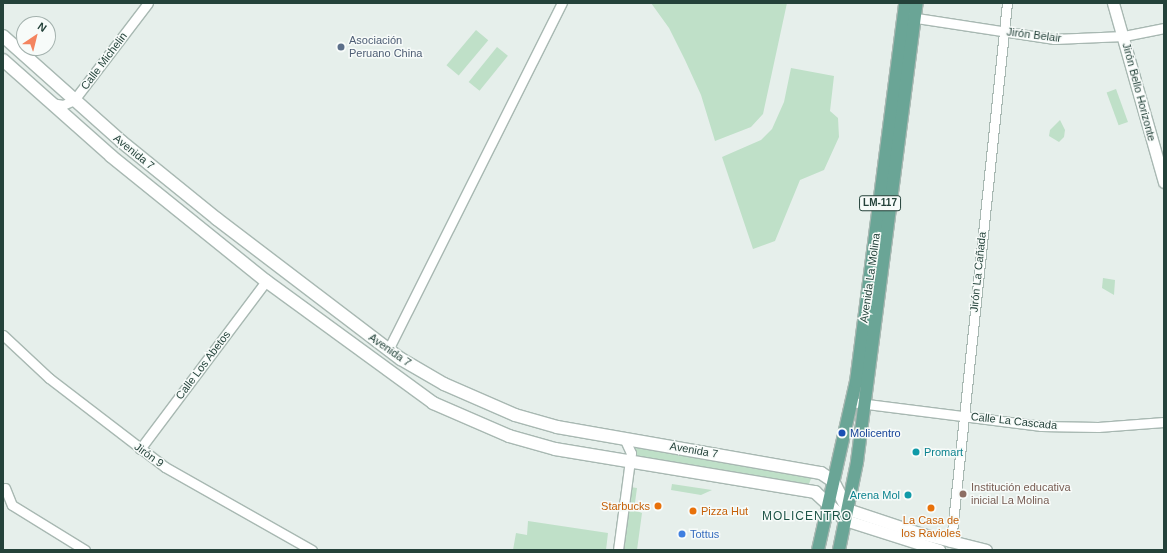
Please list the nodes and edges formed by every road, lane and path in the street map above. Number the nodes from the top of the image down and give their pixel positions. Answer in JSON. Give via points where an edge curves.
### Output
{"nodes":[{"id":1,"x":148,"y":3,"type":"edge"},
{"id":2,"x":562,"y":3,"type":"edge"},
{"id":3,"x":905,"y":3,"type":"edge"},
{"id":4,"x":917,"y":3,"type":"edge"},
{"id":5,"x":1007,"y":3,"type":"edge"},
{"id":6,"x":1113,"y":3,"type":"edge"},
{"id":7,"x":909,"y":16,"type":"junction"},
{"id":8,"x":1164,"y":28,"type":"edge"},
{"id":9,"x":1004,"y":32,"type":"junction"},
{"id":10,"x":3,"y":36,"type":"edge"},
{"id":11,"x":1124,"y":36,"type":"junction"},
{"id":12,"x":3,"y":60,"type":"edge"},
{"id":13,"x":74,"y":100,"type":"junction"},
{"id":14,"x":51,"y":103,"type":"junction"},
{"id":15,"x":122,"y":142,"type":"junction"},
{"id":16,"x":111,"y":156,"type":"junction"},
{"id":17,"x":1164,"y":182,"type":"edge"},
{"id":18,"x":266,"y":281,"type":"junction"},
{"id":19,"x":363,"y":330,"type":"junction"},
{"id":20,"x":3,"y":335,"type":"edge"},
{"id":21,"x":352,"y":345,"type":"junction"},
{"id":22,"x":388,"y":350,"type":"junction"},
{"id":23,"x":852,"y":402,"type":"junction"},
{"id":24,"x":864,"y":404,"type":"junction"},
{"id":25,"x":963,"y":416,"type":"junction"},
{"id":26,"x":1164,"y":422,"type":"edge"},
{"id":27,"x":624,"y":438,"type":"junction"},
{"id":28,"x":140,"y":449,"type":"junction"},
{"id":29,"x":631,"y":461,"type":"junction"},
{"id":30,"x":833,"y":481,"type":"junction"},
{"id":31,"x":5,"y":488,"type":"dead end"},
{"id":32,"x":830,"y":504,"type":"junction"},
{"id":33,"x":846,"y":515,"type":"junction"},
{"id":34,"x":951,"y":542,"type":"junction"},
{"id":35,"x":84,"y":550,"type":"edge"},
{"id":36,"x":312,"y":550,"type":"edge"},
{"id":37,"x":618,"y":550,"type":"edge"},
{"id":38,"x":818,"y":550,"type":"edge"},
{"id":39,"x":839,"y":550,"type":"edge"},
{"id":40,"x":939,"y":550,"type":"edge"},
{"id":41,"x":986,"y":550,"type":"edge"}],
"edges":[{"from":1,"to":13,"type":"street","name":"Calle Michelin"},
{"from":2,"to":22,"type":"street"},
{"from":3,"to":7,"type":"main road","name":"Avenida La Molina","number":"LM-117"},
{"from":4,"to":7,"type":"main road","name":"Avenida La Molina","number":"LM-117"},
{"from":5,"to":9,"type":"street","name":"Jirón La Cañada"},
{"from":6,"to":11,"type":"street","name":"Jirón Bello Horizonte"},
{"from":7,"to":9,"type":"street","name":"Jirón Belair"},
{"from":7,"to":23,"type":"main road","name":"Avenida La Molina","number":"LM-117"},
{"from":7,"to":24,"type":"main road","name":"Avenida La Molina","number":"LM-117"},
{"from":8,"to":11,"type":"street","name":"Jirón Belair"},
{"from":9,"to":11,"type":"street","name":"Jirón Belair","via":[[1054,39]]},
{"from":9,"to":25,"type":"street","name":"Jirón La Cañada"},
{"from":10,"to":13,"type":"main road","name":"Avenida 7"},
{"from":11,"to":17,"type":"street","name":"Jirón Bello Horizonte"},
{"from":12,"to":14,"type":"main road","name":"Avenida 7"},
{"from":13,"to":14,"type":"street","name":"Calle Michelin","via":[[63,105]]},
{"from":13,"to":15,"type":"main road","name":"Avenida 7"},
{"from":14,"to":16,"type":"main road","name":"Avenida 7"},
{"from":15,"to":16,"type":"main road"},
{"from":15,"to":19,"type":"main road","name":"Avenida 7"},
{"from":16,"to":18,"type":"main road","name":"Avenida 7"},
{"from":18,"to":21,"type":"main road","name":"Avenida 7"},
{"from":18,"to":28,"type":"street","name":"Calle Los Abetos"},
{"from":19,"to":21,"type":"main road"},
{"from":19,"to":22,"type":"main road","name":"Avenida 7"},
{"from":20,"to":28,"type":"street","name":"Jirón 9","via":[[50,378]]},
{"from":21,"to":29,"type":"main road","name":"Avenida 7","via":[[432,402],[468,420],[509,436],[555,449]]},
{"from":22,"to":27,"type":"main road","name":"Avenida 7","via":[[444,384],[509,412],[557,427]]},
{"from":23,"to":24,"type":"street","name":"Calle La Cascada"},
{"from":23,"to":30,"type":"main road","name":"Avenida La Molina","number":"LM-117"},
{"from":24,"to":25,"type":"street","name":"Calle La Cascada"},
{"from":24,"to":33,"type":"main road","name":"Avenida La Molina","number":"LM-117"},
{"from":25,"to":26,"type":"street","name":"Calle La Cascada","via":[[1041,426],[1098,427]]},
{"from":25,"to":34,"type":"street","name":"Jirón La Cañada"},
{"from":27,"to":29,"type":"street","via":[[629,445]]},
{"from":27,"to":30,"type":"main road","name":"Avenida 7","via":[[821,473]]},
{"from":28,"to":36,"type":"street","name":"Jirón 9","via":[[165,468]]},
{"from":29,"to":32,"type":"main road","name":"Avenida 7","via":[[815,492]]},
{"from":29,"to":37,"type":"street"},
{"from":30,"to":32,"type":"main road","name":"Avenida La Molina","number":"LM-117"},
{"from":30,"to":33,"type":"main road"},
{"from":31,"to":35,"type":"street","via":[[12,505]]},
{"from":32,"to":33,"type":"main road","name":"Avenida 7"},
{"from":32,"to":38,"type":"main road","name":"Avenida La Molina","number":"LM-117"},
{"from":33,"to":34,"type":"street"},
{"from":33,"to":39,"type":"main road","name":"Avenida La Molina","number":"LM-117"},
{"from":33,"to":40,"type":"street"},
{"from":34,"to":41,"type":"street"}]}
